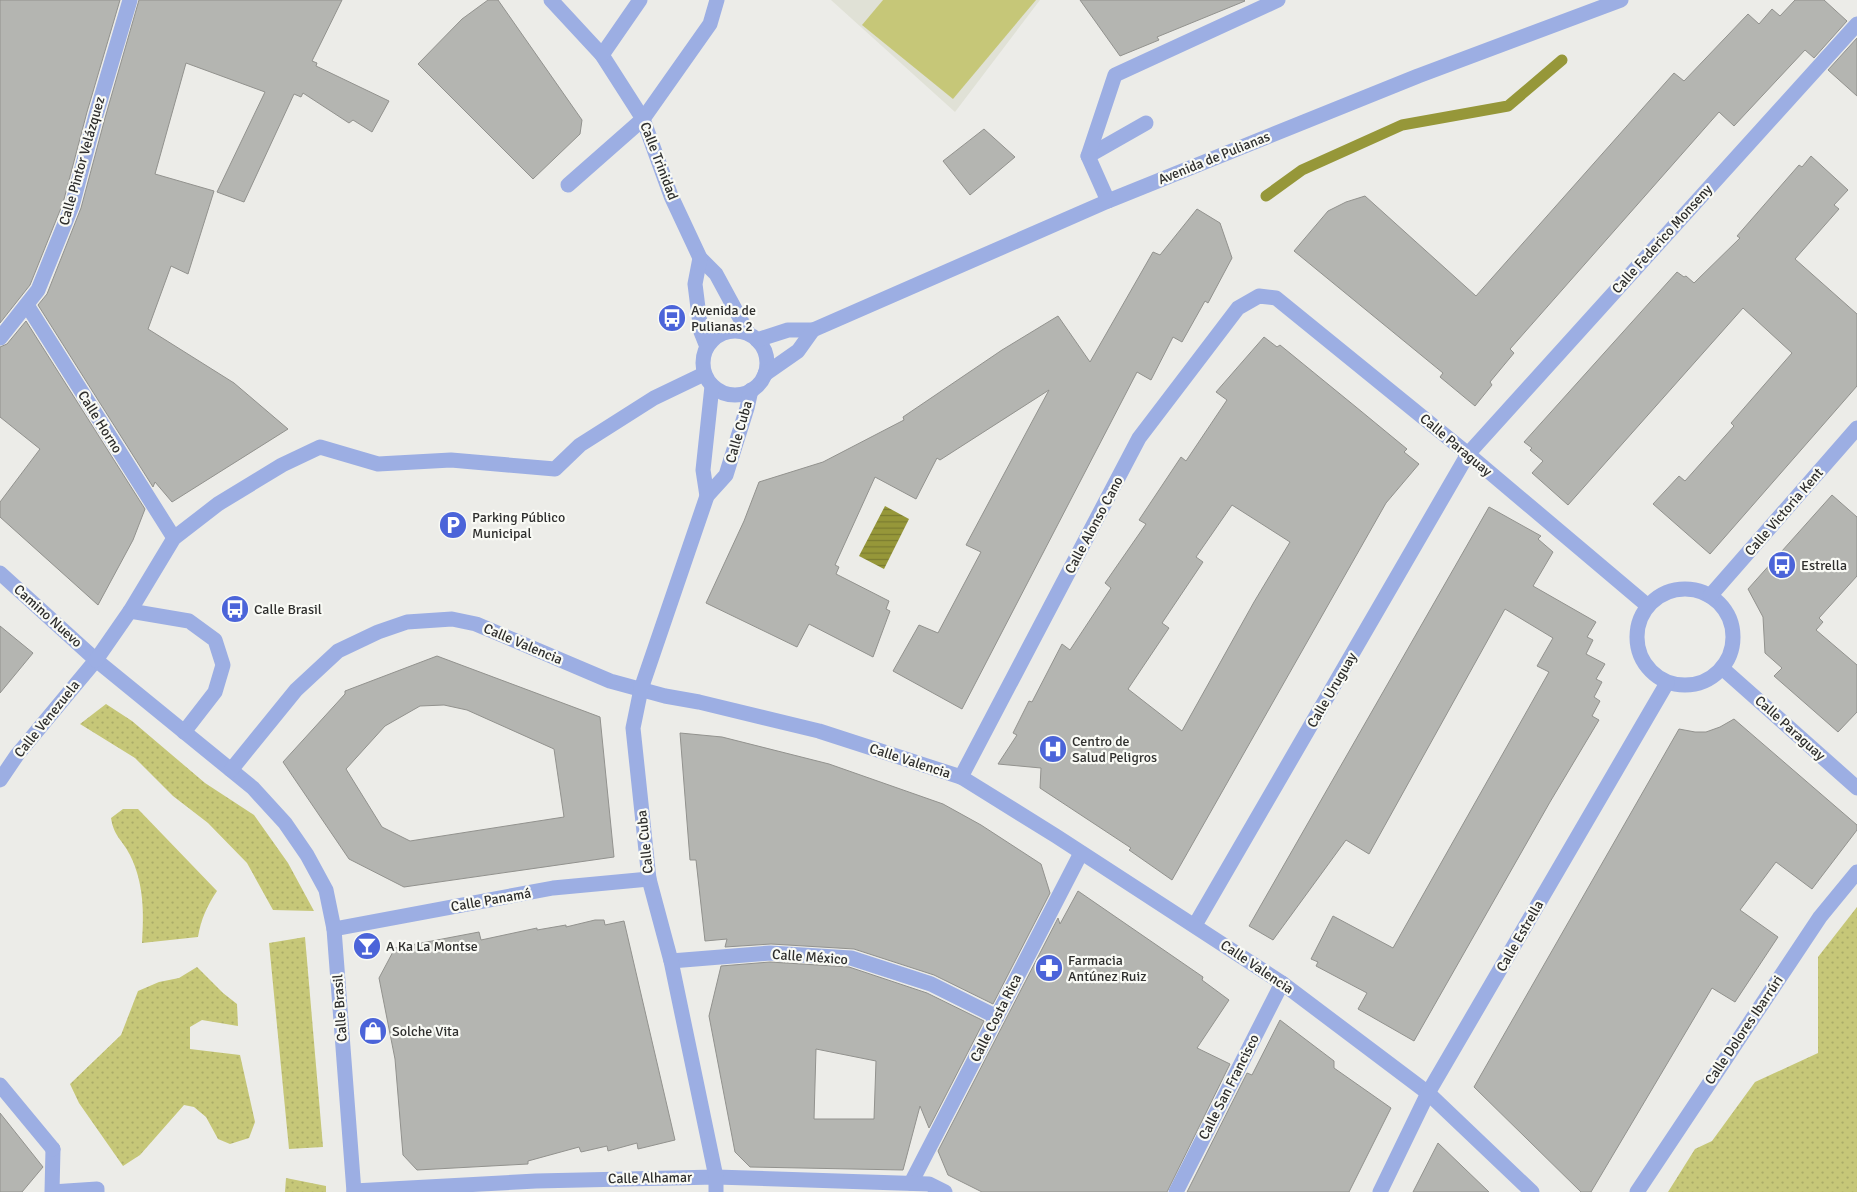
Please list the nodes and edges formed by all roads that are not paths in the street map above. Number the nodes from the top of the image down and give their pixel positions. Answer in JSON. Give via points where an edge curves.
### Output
{"nodes":[{"id":1,"x":130,"y":0,"type":"edge"},
{"id":2,"x":551,"y":0,"type":"edge"},
{"id":3,"x":640,"y":0,"type":"edge"},
{"id":4,"x":717,"y":0,"type":"edge"},
{"id":5,"x":1278,"y":0,"type":"edge"},
{"id":6,"x":1621,"y":0,"type":"edge"},
{"id":7,"x":1857,"y":24,"type":"edge"},
{"id":8,"x":602,"y":55,"type":"junction"},
{"id":9,"x":644,"y":119,"type":"junction"},
{"id":10,"x":1146,"y":123,"type":"dead end"},
{"id":11,"x":1088,"y":156,"type":"junction"},
{"id":12,"x":568,"y":185,"type":"dead end"},
{"id":13,"x":1108,"y":201,"type":"junction"},
{"id":14,"x":700,"y":258,"type":"junction"},
{"id":15,"x":1259,"y":296,"type":"joint"},
{"id":16,"x":27,"y":305,"type":"junction"},
{"id":17,"x":813,"y":330,"type":"junction"},
{"id":18,"x":753,"y":336,"type":"junction"},
{"id":19,"x":0,"y":338,"type":"edge"},
{"id":20,"x":707,"y":347,"type":"junction"},
{"id":21,"x":765,"y":374,"type":"junction"},
{"id":22,"x":708,"y":380,"type":"junction"},
{"id":23,"x":751,"y":390,"type":"junction"},
{"id":24,"x":1857,"y":428,"type":"edge"},
{"id":25,"x":1468,"y":454,"type":"junction"},
{"id":26,"x":707,"y":496,"type":"junction"},
{"id":27,"x":174,"y":538,"type":"junction"},
{"id":28,"x":0,"y":573,"type":"edge"},
{"id":29,"x":1710,"y":596,"type":"junction"},
{"id":30,"x":1648,"y":606,"type":"junction"},
{"id":31,"x":130,"y":611,"type":"junction"},
{"id":32,"x":96,"y":660,"type":"junction"},
{"id":33,"x":1722,"y":668,"type":"junction"},
{"id":34,"x":1667,"y":682,"type":"junction"},
{"id":35,"x":641,"y":690,"type":"junction"},
{"id":36,"x":184,"y":732,"type":"junction"},
{"id":37,"x":231,"y":770,"type":"junction"},
{"id":38,"x":961,"y":777,"type":"junction"},
{"id":39,"x":0,"y":780,"type":"edge"},
{"id":40,"x":1857,"y":788,"type":"edge"},
{"id":41,"x":1081,"y":853,"type":"junction"},
{"id":42,"x":1857,"y":872,"type":"edge"},
{"id":43,"x":649,"y":879,"type":"junction"},
{"id":44,"x":1195,"y":925,"type":"junction"},
{"id":45,"x":334,"y":929,"type":"junction"},
{"id":46,"x":671,"y":961,"type":"junction"},
{"id":47,"x":1282,"y":983,"type":"junction"},
{"id":48,"x":997,"y":1017,"type":"junction"},
{"id":49,"x":0,"y":1085,"type":"edge"},
{"id":50,"x":1428,"y":1093,"type":"junction"},
{"id":51,"x":911,"y":1183,"type":"junction"},
{"id":52,"x":716,"y":1185,"type":"edge"},
{"id":53,"x":52,"y":1192,"type":"edge"},
{"id":54,"x":97,"y":1192,"type":"edge"},
{"id":55,"x":354,"y":1192,"type":"edge"},
{"id":56,"x":945,"y":1192,"type":"edge"},
{"id":57,"x":1176,"y":1192,"type":"edge"},
{"id":58,"x":1380,"y":1192,"type":"edge"},
{"id":59,"x":1532,"y":1192,"type":"edge"},
{"id":60,"x":1637,"y":1192,"type":"edge"}],
"edges":[{"from":1,"to":16,"type":"street","name":"Calle Pintor Velázquez","via":[[72,206],[38,290]]},
{"from":2,"to":8,"type":"street","name":"Calle Trinidad"},
{"from":3,"to":8,"type":"street"},
{"from":4,"to":9,"type":"street","via":[[710,24]]},
{"from":5,"to":11,"type":"street","via":[[1115,75]]},
{"from":6,"to":13,"type":"street","name":"Avenida de Pulianas","via":[[1418,76]]},
{"from":7,"to":25,"type":"street","name":"Calle Federico Monseny"},
{"from":8,"to":9,"type":"street","name":"Calle Trinidad"},
{"from":9,"to":12,"type":"street"},
{"from":9,"to":14,"type":"street","name":"Calle Trinidad","via":[[671,196]]},
{"from":10,"to":11,"type":"street"},
{"from":11,"to":13,"type":"street"},
{"from":13,"to":17,"type":"street","name":"Avenida de Pulianas"},
{"from":14,"to":18,"type":"street","name":"Calle Trinidad","via":[[716,274]]},
{"from":14,"to":20,"type":"street","via":[[695,284],[701,332]]},
{"from":15,"to":25,"type":"street","name":"Calle Paraguay","via":[[1276,298]]},
{"from":15,"to":38,"type":"street","name":"Calle Alonso Cano","via":[[1238,308],[1139,438]]},
{"from":16,"to":19,"type":"street","name":"Calle Pintor Velázquez"},
{"from":16,"to":27,"type":"street","name":"Calle Horno"},
{"from":17,"to":18,"type":"street","name":"Avenida de Pulianas"},
{"from":17,"to":21,"type":"street","via":[[798,351]]},
{"from":18,"to":20,"type":"street","via":[[735,330],[726,332],[711,340]]},
{"from":18,"to":21,"type":"street","via":[[767,358]]},
{"from":20,"to":22,"type":"street","via":[[702,359]]},
{"from":21,"to":23,"type":"street"},
{"from":22,"to":23,"type":"street","via":[[720,392],[740,394]]},
{"from":22,"to":26,"type":"street","name":"Calle Cuba","via":[[703,470]]},
{"from":22,"to":27,"type":"street","via":[[645,403],[580,444],[555,469],[452,460],[378,464],[320,447],[282,465],[218,504]]},
{"from":23,"to":26,"type":"street","name":"Calle Cuba","via":[[726,475]]},
{"from":24,"to":29,"type":"street","name":"Calle Victoria Kent"},
{"from":25,"to":30,"type":"street","name":"Calle Paraguay"},
{"from":25,"to":44,"type":"street","name":"Calle Uruguay"},
{"from":26,"to":35,"type":"street","name":"Calle Cuba"},
{"from":27,"to":31,"type":"street","name":"Calle Venezuela"},
{"from":28,"to":32,"type":"street","name":"Camino Nuevo"},
{"from":29,"to":30,"type":"street","via":[[1682,589],[1664,593]]},
{"from":29,"to":33,"type":"street","via":[[1727,614],[1733,631],[1732,650]]},
{"from":30,"to":34,"type":"street","via":[[1638,625],[1639,654],[1649,670]]},
{"from":31,"to":32,"type":"street","name":"Calle Venezuela"},
{"from":31,"to":36,"type":"street","via":[[189,621],[215,640],[223,665],[216,692]]},
{"from":32,"to":36,"type":"street","name":"Calle Brasil"},
{"from":32,"to":39,"type":"street","name":"Calle Venezuela"},
{"from":33,"to":34,"type":"street","via":[[1707,681],[1697,684],[1687,686]]},
{"from":33,"to":40,"type":"street","name":"Calle Paraguay"},
{"from":34,"to":50,"type":"street","name":"Calle Estrella"},
{"from":35,"to":37,"type":"street","name":"Calle Valencia","via":[[596,675],[476,624],[452,619],[407,622],[338,651],[296,690]]},
{"from":35,"to":38,"type":"street","name":"Calle Valencia","via":[[819,731]]},
{"from":35,"to":43,"type":"street","name":"Calle Cuba","via":[[633,728]]},
{"from":36,"to":37,"type":"street","name":"Calle Brasil"},
{"from":37,"to":45,"type":"street","name":"Calle Brasil","via":[[253,788],[285,823],[307,855],[326,890]]},
{"from":38,"to":41,"type":"street","name":"Calle Valencia"},
{"from":41,"to":44,"type":"street","name":"Calle Valencia"},
{"from":41,"to":48,"type":"street","name":"Calle Costa Rica"},
{"from":42,"to":60,"type":"street","name":"Calle Dolores Ibarrúri","via":[[1820,917]]},
{"from":43,"to":45,"type":"street","name":"Calle Panamá","via":[[553,888]]},
{"from":43,"to":46,"type":"street","name":"Calle Cuba"},
{"from":44,"to":47,"type":"street","name":"Calle Valencia"},
{"from":45,"to":55,"type":"street","name":"Calle Brasil"},
{"from":46,"to":48,"type":"street","name":"Calle México","via":[[770,953],[851,958],[931,984]]},
{"from":46,"to":52,"type":"street","name":"Calle Cuba"},
{"from":47,"to":50,"type":"street","name":"Calle Valencia"},
{"from":47,"to":57,"type":"street","name":"Calle San Francisco"},
{"from":48,"to":51,"type":"street","name":"Calle Costa Rica"},
{"from":49,"to":53,"type":"street","via":[[53,1149]]},
{"from":50,"to":58,"type":"street","name":"Calle Estrella"},
{"from":50,"to":59,"type":"street","name":"Calle Valencia"},
{"from":51,"to":52,"type":"street","name":"Calle Alhamar"},
{"from":51,"to":56,"type":"street","name":"Calle Alhamar","via":[[929,1184]]},
{"from":52,"to":55,"type":"street","name":"Calle Alhamar","via":[[536,1181]]},
{"from":53,"to":54,"type":"street","via":[[97,1189]]}]}
